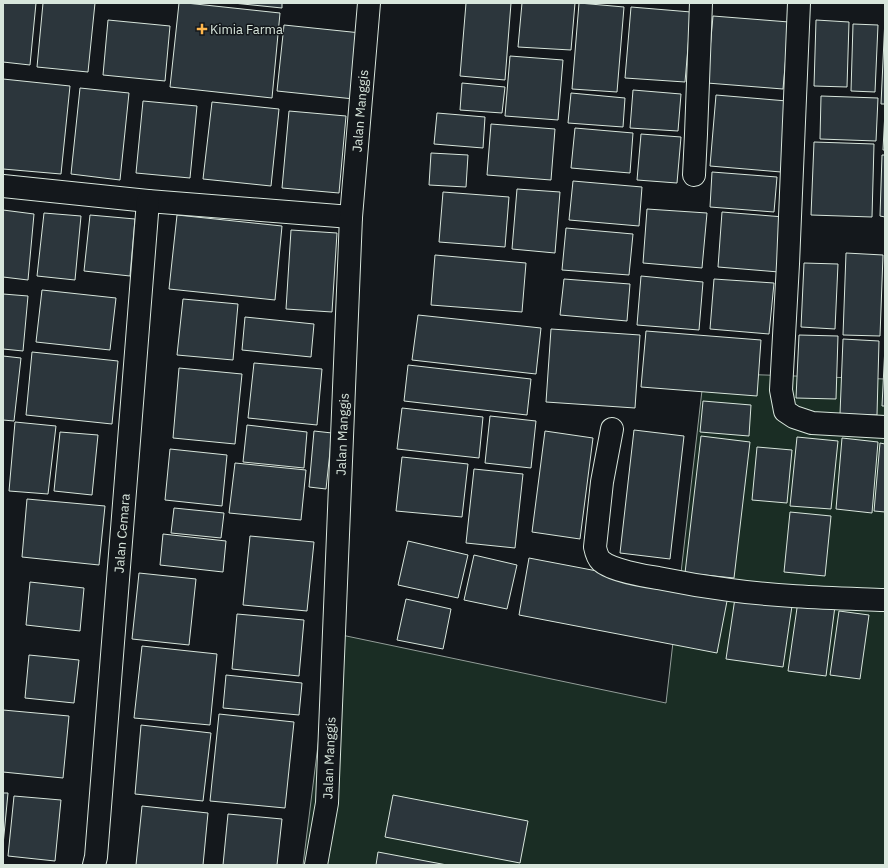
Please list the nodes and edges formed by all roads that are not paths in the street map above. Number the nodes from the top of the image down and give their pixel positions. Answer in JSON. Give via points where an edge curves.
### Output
{"nodes":[{"id":1,"x":369,"y":3,"type":"edge"},
{"id":2,"x":701,"y":3,"type":"edge"},
{"id":3,"x":799,"y":3,"type":"edge"},
{"id":4,"x":694,"y":175,"type":"dead end"},
{"id":5,"x":3,"y":186,"type":"edge"},
{"id":6,"x":148,"y":201,"type":"junction"},
{"id":7,"x":351,"y":217,"type":"junction"},
{"id":8,"x":885,"y":427,"type":"edge"},
{"id":9,"x":612,"y":429,"type":"dead end"},
{"id":10,"x":885,"y":600,"type":"edge"},
{"id":11,"x":94,"y":865,"type":"edge"},
{"id":12,"x":316,"y":865,"type":"edge"}],
"edges":[{"from":1,"to":7,"type":"street","name":"Jalan Manggis"},
{"from":2,"to":4,"type":"street"},
{"from":3,"to":8,"type":"street","via":[[781,390],[785,411],[812,423]]},
{"from":5,"to":6,"type":"street"},
{"from":6,"to":7,"type":"street"},
{"from":6,"to":11,"type":"street","name":"Jalan Cemara"},
{"from":7,"to":12,"type":"street","name":"Jalan Manggis","via":[[327,803]]},
{"from":9,"to":10,"type":"street","via":[[602,482],[595,547],[601,561],[634,574],[731,590],[787,596]]}]}
